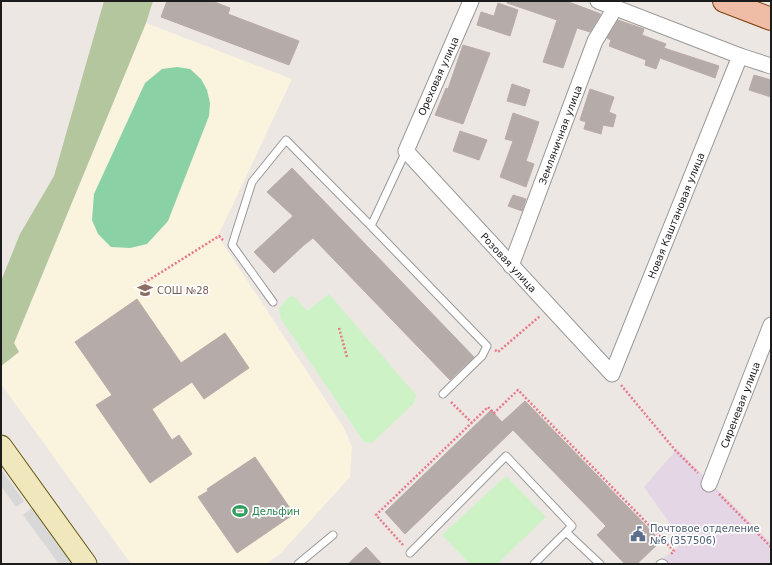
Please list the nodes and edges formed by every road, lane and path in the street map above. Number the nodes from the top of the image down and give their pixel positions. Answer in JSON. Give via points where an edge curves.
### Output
{"nodes":[{"id":1,"x":471,"y":1,"type":"edge"},
{"id":2,"x":598,"y":1,"type":"edge"},
{"id":3,"x":724,"y":1,"type":"edge"},
{"id":4,"x":615,"y":8,"type":"junction"},
{"id":5,"x":771,"y":19,"type":"edge"},
{"id":6,"x":740,"y":56,"type":"junction"},
{"id":7,"x":771,"y":66,"type":"edge"},
{"id":8,"x":406,"y":151,"type":"junction"},
{"id":9,"x":371,"y":226,"type":"junction"},
{"id":10,"x":218,"y":236,"type":"dead end"},
{"id":11,"x":511,"y":266,"type":"junction"},
{"id":12,"x":141,"y":285,"type":"dead end"},
{"id":13,"x":273,"y":302,"type":"dead end"},
{"id":14,"x":550,"y":308,"type":"junction"},
{"id":15,"x":771,"y":326,"type":"edge"},
{"id":16,"x":339,"y":328,"type":"dead end"},
{"id":17,"x":487,"y":346,"type":"junction"},
{"id":18,"x":347,"y":357,"type":"dead end"},
{"id":19,"x":612,"y":374,"type":"junction"},
{"id":20,"x":443,"y":394,"type":"joint"},
{"id":21,"x":472,"y":423,"type":"dead end"},
{"id":22,"x":1,"y":446,"type":"edge"},
{"id":23,"x":709,"y":484,"type":"junction"},
{"id":24,"x":572,"y":526,"type":"junction"},
{"id":25,"x":333,"y":535,"type":"dead end"},
{"id":26,"x":771,"y":547,"type":"edge"},
{"id":27,"x":410,"y":553,"type":"dead end"},
{"id":28,"x":86,"y":564,"type":"edge"},
{"id":29,"x":298,"y":564,"type":"edge"},
{"id":30,"x":534,"y":564,"type":"edge"},
{"id":31,"x":600,"y":564,"type":"edge"},
{"id":32,"x":660,"y":564,"type":"edge"},
{"id":33,"x":664,"y":564,"type":"edge"}],
"edges":[{"from":1,"to":8,"type":"street","name":"Ореховая улица"},
{"from":2,"to":4,"type":"street"},
{"from":3,"to":5,"type":"main road"},
{"from":4,"to":6,"type":"street"},
{"from":4,"to":11,"type":"street","name":"Земляничная улица","via":[[595,41]]},
{"from":6,"to":7,"type":"street"},
{"from":6,"to":19,"type":"street","name":"Новая Каштановая улица"},
{"from":8,"to":9,"type":"lane"},
{"from":8,"to":11,"type":"street","name":"Розовая улица"},
{"from":9,"to":13,"type":"lane","via":[[286,140],[252,182],[232,245]]},
{"from":9,"to":17,"type":"lane"},
{"from":10,"to":12,"type":"path"},
{"from":11,"to":14,"type":"street","name":"Розовая улица"},
{"from":14,"to":17,"type":"path","via":[[498,352]]},
{"from":14,"to":19,"type":"street","name":"Розовая улица"},
{"from":15,"to":23,"type":"street","name":"Сиреневая улица"},
{"from":16,"to":18,"type":"path"},
{"from":17,"to":20,"type":"lane","via":[[482,356]]},
{"from":19,"to":23,"type":"path","via":[[675,450]]},
{"from":20,"to":21,"type":"path"},
{"from":22,"to":28,"type":"street"},
{"from":23,"to":26,"type":"path"},
{"from":24,"to":27,"type":"lane","via":[[506,456]]},
{"from":24,"to":30,"type":"lane"},
{"from":24,"to":31,"type":"lane","via":[[566,532]]},
{"from":25,"to":29,"type":"lane"},
{"from":32,"to":33,"type":"lane"}]}
